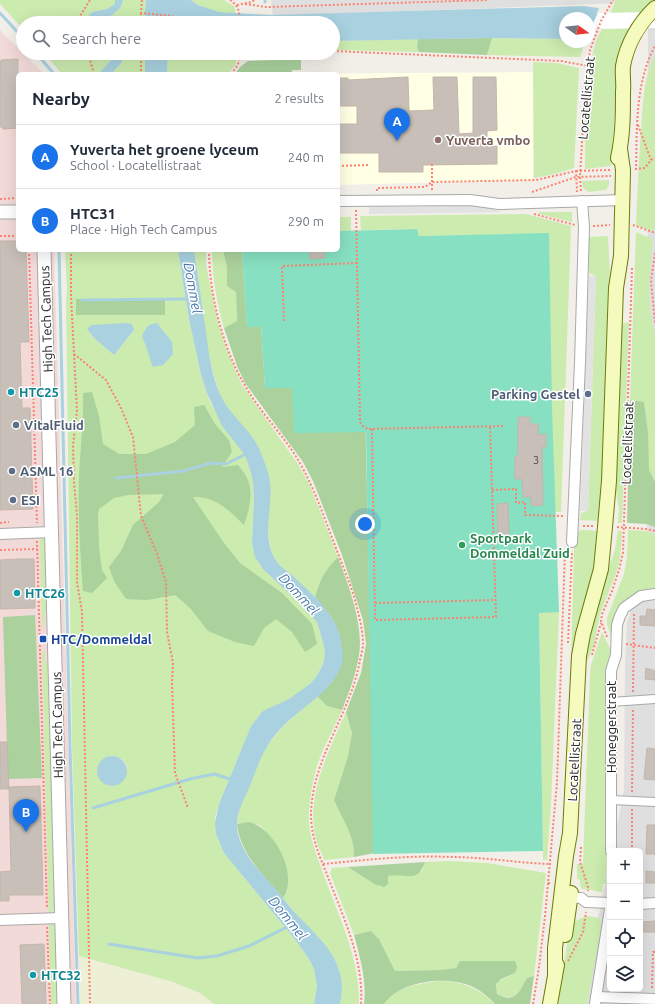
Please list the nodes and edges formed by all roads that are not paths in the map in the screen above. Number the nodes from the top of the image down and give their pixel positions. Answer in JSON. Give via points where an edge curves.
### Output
{"nodes":[{"id":1,"x":649,"y":19,"type":"edge"},
{"id":2,"x":618,"y":200,"type":"junction"},
{"id":3,"x":340,"y":201,"type":"edge"},
{"id":4,"x":580,"y":201,"type":"junction"},
{"id":5,"x":0,"y":212,"type":"edge"},
{"id":6,"x":16,"y":212,"type":"edge"},
{"id":7,"x":44,"y":252,"type":"edge"},
{"id":8,"x":52,"y":532,"type":"junction"},
{"id":9,"x":0,"y":534,"type":"edge"},
{"id":10,"x":568,"y":546,"type":"road end"},
{"id":11,"x":655,"y":594,"type":"edge"},
{"id":12,"x":655,"y":699,"type":"edge"},
{"id":13,"x":611,"y":702,"type":"junction"},
{"id":14,"x":611,"y":800,"type":"junction"},
{"id":15,"x":655,"y":802,"type":"edge"},
{"id":16,"x":611,"y":848,"type":"edge"},
{"id":17,"x":563,"y":898,"type":"junction"},
{"id":18,"x":655,"y":903,"type":"edge"},
{"id":19,"x":607,"y":904,"type":"edge"},
{"id":20,"x":643,"y":904,"type":"edge"},
{"id":21,"x":62,"y":918,"type":"junction"},
{"id":22,"x":0,"y":920,"type":"edge"},
{"id":23,"x":608,"y":920,"type":"edge"},
{"id":24,"x":654,"y":996,"type":"edge"},
{"id":25,"x":596,"y":1000,"type":"edge"},
{"id":26,"x":64,"y":1004,"type":"edge"},
{"id":27,"x":550,"y":1004,"type":"edge"}],
"edges":[{"from":1,"to":2,"type":"main road","name":"Locatellistraat","via":[[623,90],[620,149],[624,176]]},
{"from":2,"to":4,"type":"street"},
{"from":2,"to":17,"type":"main road","name":"Locatellistraat","via":[[622,225],[616,288],[609,481],[601,569],[579,656],[570,833],[573,857]]},
{"from":3,"to":4,"type":"street","via":[[470,200],[499,204]]},
{"from":4,"to":10,"type":"street"},
{"from":5,"to":6,"type":"street"},
{"from":7,"to":8,"type":"street","name":"High Tech Campus"},
{"from":8,"to":9,"type":"street"},
{"from":8,"to":21,"type":"street","name":"High Tech Campus"},
{"from":11,"to":13,"type":"street","name":"Honeggerstraat","via":[[640,596],[624,608],[620,616],[612,670]]},
{"from":12,"to":13,"type":"street"},
{"from":13,"to":14,"type":"street","name":"Honeggerstraat"},
{"from":14,"to":15,"type":"street"},
{"from":14,"to":16,"type":"street","name":"Honeggerstraat"},
{"from":17,"to":19,"type":"street","via":[[580,906],[586,902]]},
{"from":17,"to":27,"type":"main road","name":"Locatellistraat","via":[[564,945],[555,973]]},
{"from":18,"to":20,"type":"street"},
{"from":21,"to":22,"type":"street"},
{"from":21,"to":26,"type":"street","name":"High Tech Campus"},
{"from":23,"to":25,"type":"street"},
{"from":24,"to":25,"type":"street"}]}
